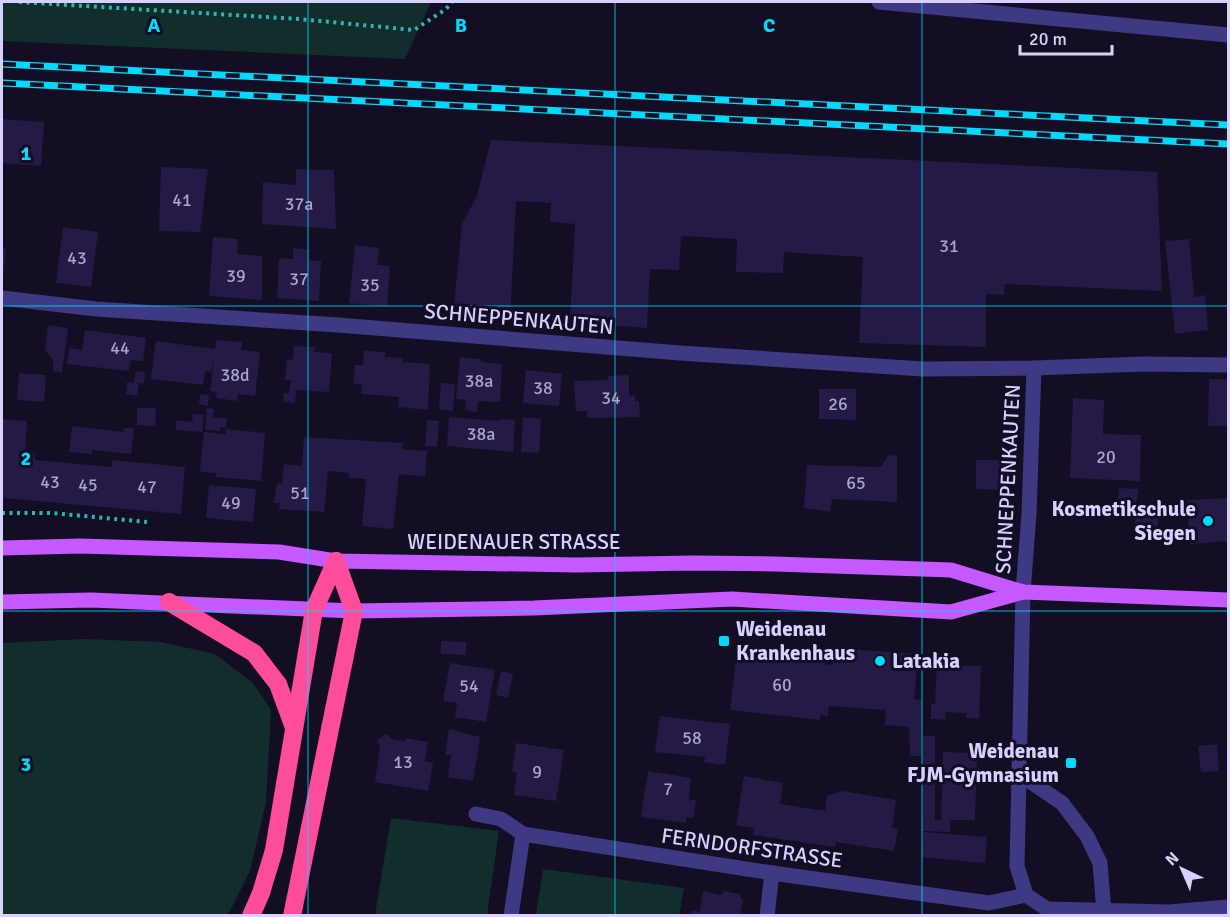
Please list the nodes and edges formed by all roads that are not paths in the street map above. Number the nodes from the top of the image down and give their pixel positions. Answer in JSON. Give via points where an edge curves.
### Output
{"nodes":[{"id":1,"x":879,"y":2,"type":"edge"},
{"id":2,"x":1228,"y":34,"type":"edge"},
{"id":3,"x":2,"y":298,"type":"edge"},
{"id":4,"x":1228,"y":365,"type":"edge"},
{"id":5,"x":1034,"y":368,"type":"junction"},
{"id":6,"x":2,"y":548,"type":"edge"},
{"id":7,"x":336,"y":561,"type":"junction"},
{"id":8,"x":1023,"y":592,"type":"junction"},
{"id":9,"x":1228,"y":600,"type":"edge"},
{"id":10,"x":2,"y":602,"type":"edge"},
{"id":11,"x":169,"y":602,"type":"junction"},
{"id":12,"x":314,"y":610,"type":"junction"},
{"id":13,"x":354,"y":611,"type":"junction"},
{"id":14,"x":295,"y":729,"type":"junction"},
{"id":15,"x":1019,"y":774,"type":"junction"},
{"id":16,"x":476,"y":814,"type":"dead end"},
{"id":17,"x":523,"y":834,"type":"junction"},
{"id":18,"x":772,"y":873,"type":"junction"},
{"id":19,"x":1026,"y":895,"type":"junction"},
{"id":20,"x":1228,"y":907,"type":"edge"},
{"id":21,"x":1104,"y":912,"type":"junction"},
{"id":22,"x":251,"y":915,"type":"edge"},
{"id":23,"x":292,"y":915,"type":"edge"},
{"id":24,"x":511,"y":915,"type":"edge"},
{"id":25,"x":767,"y":915,"type":"edge"}],
"edges":[{"from":1,"to":2,"type":"street"},
{"from":3,"to":5,"type":"street","name":"SCHNEPPENKAUTEN","via":[[96,309],[680,353],[923,369]]},
{"from":4,"to":5,"type":"street","name":"SCHNEPPENKAUTEN"},
{"from":5,"to":8,"type":"street","name":"SCHNEPPENKAUTEN"},
{"from":6,"to":7,"type":"main road","name":"WEIDENAUER STRASSE","via":[[80,546],[279,552]]},
{"from":7,"to":8,"type":"main road","name":"WEIDENAUER STRASSE","via":[[576,566],[775,564],[951,570]]},
{"from":7,"to":12,"type":"highway"},
{"from":7,"to":13,"type":"highway"},
{"from":8,"to":9,"type":"main road","name":"WEIDENAUER STRASSE"},
{"from":8,"to":13,"type":"main road","name":"WEIDENAUER STRASSE","via":[[951,612],[732,599]]},
{"from":8,"to":15,"type":"street"},
{"from":10,"to":11,"type":"main road","name":"WEIDENAUER STRASSE"},
{"from":11,"to":12,"type":"main road","name":"WEIDENAUER STRASSE"},
{"from":11,"to":14,"type":"highway","via":[[254,653],[278,684]]},
{"from":12,"to":13,"type":"main road","name":"WEIDENAUER STRASSE"},
{"from":12,"to":14,"type":"highway"},
{"from":13,"to":23,"type":"highway"},
{"from":14,"to":22,"type":"highway","via":[[274,850]]},
{"from":15,"to":19,"type":"street","via":[[1017,866]]},
{"from":15,"to":21,"type":"street","via":[[1062,803],[1087,836],[1100,863]]},
{"from":16,"to":17,"type":"street","name":"FERNDORFSTRASSE","via":[[501,819]]},
{"from":17,"to":18,"type":"street","name":"FERNDORFSTRASSE"},
{"from":17,"to":24,"type":"street"},
{"from":18,"to":19,"type":"street","name":"FERNDORFSTRASSE","via":[[989,903]]},
{"from":18,"to":25,"type":"street"},
{"from":19,"to":21,"type":"street","via":[[1047,909]]},
{"from":20,"to":21,"type":"street"}]}
